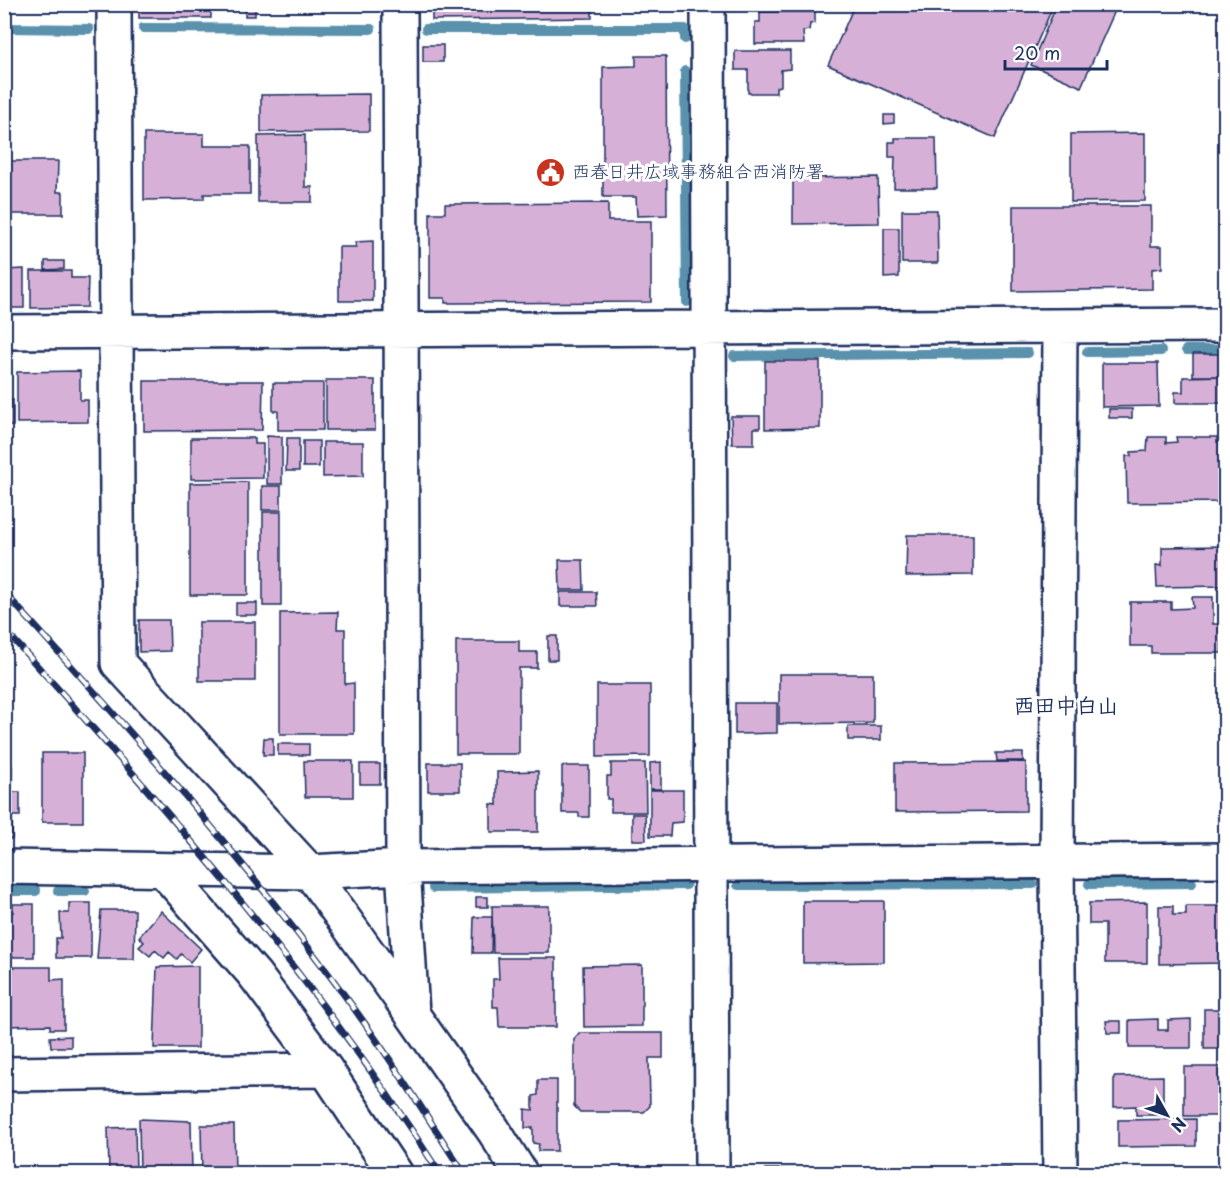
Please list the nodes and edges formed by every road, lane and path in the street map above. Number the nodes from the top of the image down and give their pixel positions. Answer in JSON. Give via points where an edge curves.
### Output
{"nodes":[{"id":1,"x":114,"y":4,"type":"edge"},
{"id":2,"x":400,"y":4,"type":"edge"},
{"id":3,"x":708,"y":4,"type":"edge"},
{"id":4,"x":1226,"y":325,"type":"edge"},
{"id":5,"x":1060,"y":326,"type":"junction"},
{"id":6,"x":709,"y":328,"type":"junction"},
{"id":7,"x":401,"y":330,"type":"junction"},
{"id":8,"x":116,"y":331,"type":"junction"},
{"id":9,"x":4,"y":332,"type":"edge"},
{"id":10,"x":1226,"y":860,"type":"edge"},
{"id":11,"x":1057,"y":862,"type":"junction"},
{"id":12,"x":711,"y":865,"type":"junction"},
{"id":13,"x":4,"y":867,"type":"edge"},
{"id":14,"x":403,"y":867,"type":"junction"},
{"id":15,"x":163,"y":870,"type":"junction"},
{"id":16,"x":310,"y":872,"type":"junction"},
{"id":17,"x":412,"y":1014,"type":"junction"},
{"id":18,"x":326,"y":1070,"type":"junction"},
{"id":19,"x":4,"y":1074,"type":"edge"},
{"id":20,"x":395,"y":1173,"type":"edge"},
{"id":21,"x":521,"y":1173,"type":"edge"},
{"id":22,"x":712,"y":1173,"type":"edge"},
{"id":23,"x":1060,"y":1173,"type":"edge"}],
"edges":[{"from":1,"to":8,"type":"street"},
{"from":2,"to":7,"type":"street"},
{"from":3,"to":6,"type":"street"},
{"from":4,"to":5,"type":"street"},
{"from":5,"to":6,"type":"street"},
{"from":5,"to":11,"type":"street"},
{"from":6,"to":7,"type":"street"},
{"from":6,"to":12,"type":"street"},
{"from":7,"to":8,"type":"street"},
{"from":7,"to":14,"type":"street"},
{"from":8,"to":9,"type":"street"},
{"from":8,"to":16,"type":"street","via":[[118,663]]},
{"from":10,"to":11,"type":"street"},
{"from":11,"to":12,"type":"street"},
{"from":11,"to":23,"type":"street"},
{"from":12,"to":14,"type":"street"},
{"from":12,"to":22,"type":"street"},
{"from":13,"to":15,"type":"street"},
{"from":14,"to":16,"type":"street"},
{"from":14,"to":17,"type":"street"},
{"from":15,"to":16,"type":"street"},
{"from":15,"to":18,"type":"street","via":[[254,974]]},
{"from":16,"to":17,"type":"street"},
{"from":17,"to":21,"type":"street"},
{"from":18,"to":19,"type":"street"},
{"from":18,"to":20,"type":"street"}]}
